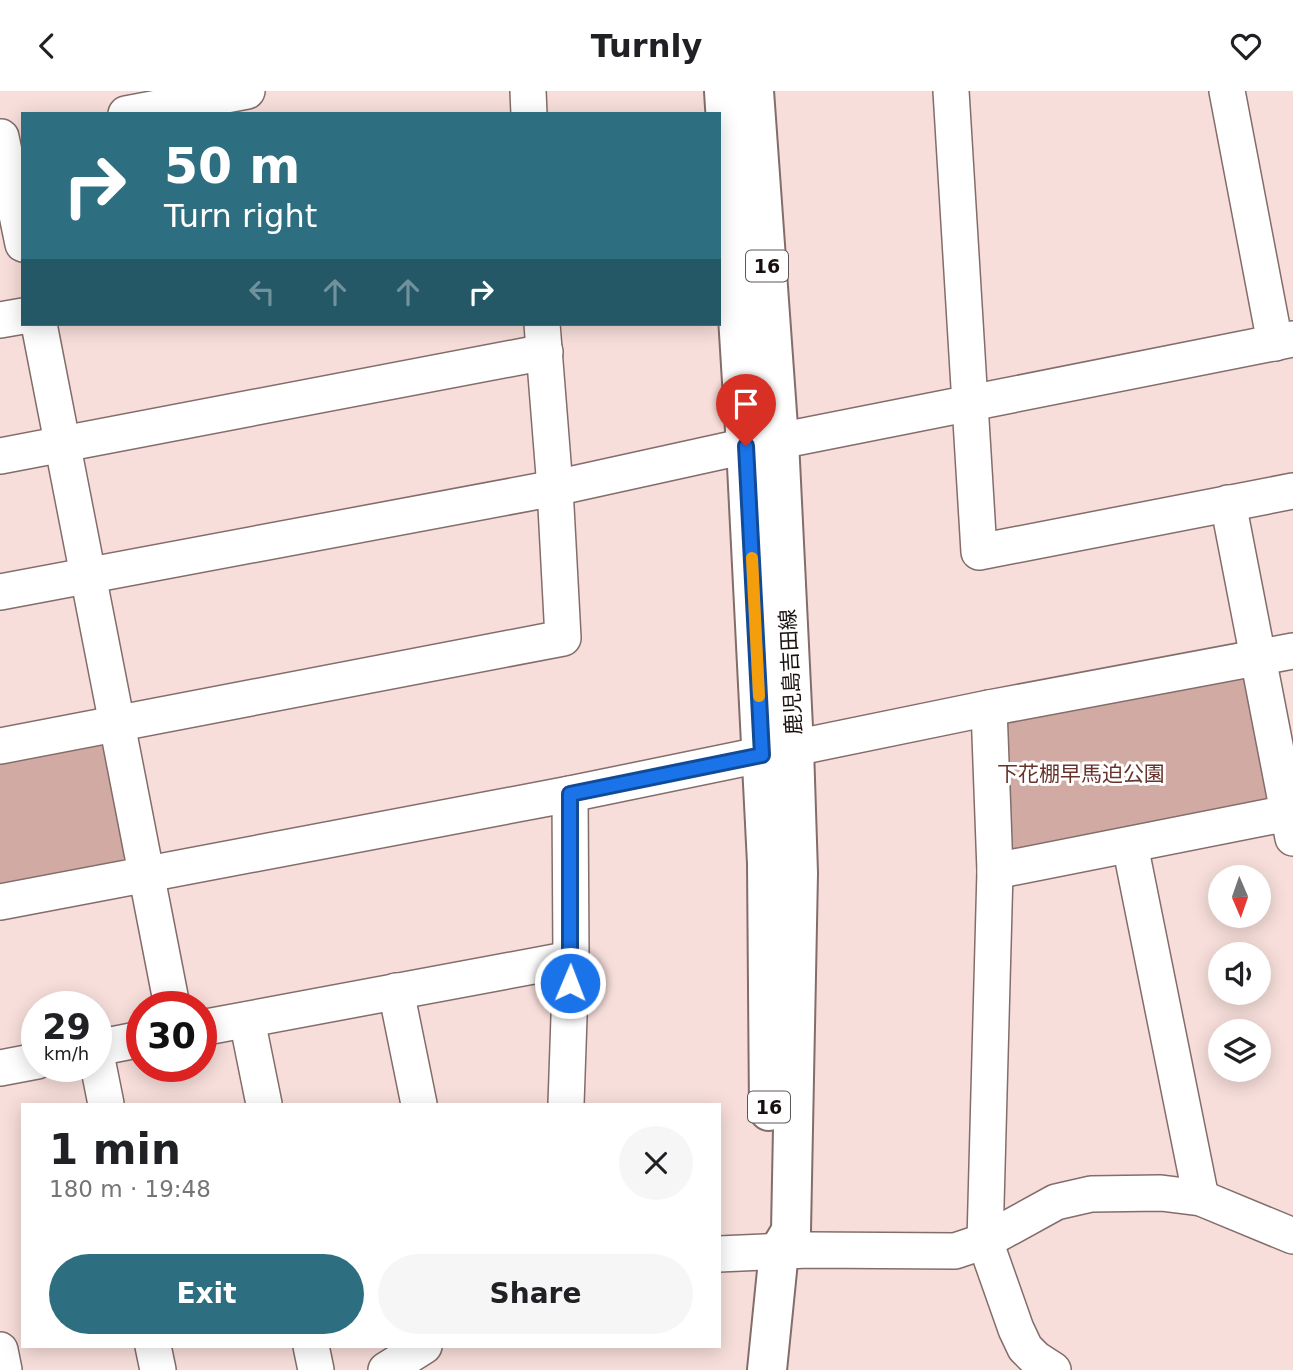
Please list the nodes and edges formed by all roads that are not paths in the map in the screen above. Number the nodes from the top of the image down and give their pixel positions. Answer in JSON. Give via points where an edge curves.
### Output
{"nodes":[{"id":1,"x":528,"y":91,"type":"edge"},
{"id":2,"x":724,"y":91,"type":"edge"},
{"id":3,"x":754,"y":91,"type":"edge"},
{"id":4,"x":951,"y":91,"type":"edge"},
{"id":5,"x":1227,"y":91,"type":"edge"},
{"id":6,"x":237,"y":92,"type":"edge"},
{"id":7,"x":136,"y":112,"type":"edge"},
{"id":8,"x":529,"y":112,"type":"edge"},
{"id":9,"x":8,"y":136,"type":"edge"},
{"id":10,"x":21,"y":230,"type":"edge"},
{"id":11,"x":21,"y":316,"type":"edge"},
{"id":12,"x":0,"y":320,"type":"edge"},
{"id":13,"x":39,"y":326,"type":"edge"},
{"id":14,"x":543,"y":338,"type":"edge"},
{"id":15,"x":1284,"y":341,"type":"edge"},
{"id":16,"x":971,"y":401,"type":"junction"},
{"id":17,"x":61,"y":444,"type":"junction"},
{"id":18,"x":763,"y":444,"type":"junction"},
{"id":19,"x":0,"y":456,"type":"edge"},
{"id":20,"x":555,"y":488,"type":"junction"},
{"id":21,"x":1293,"y":491,"type":"edge"},
{"id":22,"x":1228,"y":503,"type":"junction"},
{"id":23,"x":87,"y":576,"type":"junction"},
{"id":24,"x":0,"y":592,"type":"edge"},
{"id":25,"x":1293,"y":651,"type":"edge"},
{"id":26,"x":1258,"y":658,"type":"junction"},
{"id":27,"x":989,"y":708,"type":"junction"},
{"id":28,"x":116,"y":723,"type":"junction"},
{"id":29,"x":0,"y":746,"type":"edge"},
{"id":30,"x":778,"y":752,"type":"junction"},
{"id":31,"x":570,"y":794,"type":"junction"},
{"id":32,"x":1291,"y":821,"type":"edge"},
{"id":33,"x":1130,"y":845,"type":"junction"},
{"id":34,"x":995,"y":871,"type":"junction"},
{"id":35,"x":145,"y":874,"type":"junction"},
{"id":36,"x":0,"y":902,"type":"edge"},
{"id":37,"x":571,"y":959,"type":"junction"},
{"id":38,"x":169,"y":991,"type":"edge"},
{"id":39,"x":396,"y":991,"type":"junction"},
{"id":40,"x":247,"y":1020,"type":"junction"},
{"id":41,"x":217,"y":1025,"type":"edge"},
{"id":42,"x":21,"y":1064,"type":"edge"},
{"id":43,"x":0,"y":1068,"type":"edge"},
{"id":44,"x":102,"y":1082,"type":"edge"},
{"id":45,"x":106,"y":1103,"type":"edge"},
{"id":46,"x":264,"y":1103,"type":"edge"},
{"id":47,"x":419,"y":1103,"type":"edge"},
{"id":48,"x":566,"y":1103,"type":"edge"},
{"id":49,"x":1201,"y":1198,"type":"junction"},
{"id":50,"x":1293,"y":1235,"type":"edge"},
{"id":51,"x":985,"y":1241,"type":"junction"},
{"id":52,"x":779,"y":1251,"type":"junction"},
{"id":53,"x":721,"y":1254,"type":"edge"},
{"id":54,"x":153,"y":1348,"type":"edge"},
{"id":55,"x":311,"y":1348,"type":"edge"},
{"id":56,"x":421,"y":1348,"type":"edge"},
{"id":57,"x":0,"y":1350,"type":"edge"},
{"id":58,"x":4,"y":1370,"type":"edge"},
{"id":59,"x":158,"y":1370,"type":"edge"},
{"id":60,"x":316,"y":1370,"type":"edge"},
{"id":61,"x":386,"y":1370,"type":"edge"},
{"id":62,"x":767,"y":1370,"type":"edge"},
{"id":63,"x":1053,"y":1370,"type":"edge"}],
"edges":[{"from":1,"to":8,"type":"street"},
{"from":2,"to":18,"type":"main road","name":"鹿児島吉田線","number":"16"},
{"from":3,"to":18,"type":"main road","name":"鹿児島吉田線","number":"16"},
{"from":4,"to":16,"type":"street"},
{"from":5,"to":15,"type":"street"},
{"from":6,"to":7,"type":"street"},
{"from":9,"to":10,"type":"street"},
{"from":11,"to":12,"type":"street"},
{"from":13,"to":17,"type":"street"},
{"from":14,"to":17,"type":"street"},
{"from":14,"to":20,"type":"street"},
{"from":15,"to":16,"type":"street"},
{"from":16,"to":18,"type":"street"},
{"from":16,"to":22,"type":"street","via":[[979,552]]},
{"from":17,"to":19,"type":"street"},
{"from":17,"to":23,"type":"street"},
{"from":18,"to":20,"type":"street"},
{"from":18,"to":30,"type":"main road","name":"鹿児島吉田線","number":"16"},
{"from":20,"to":23,"type":"street"},
{"from":20,"to":28,"type":"street","via":[[563,638]]},
{"from":21,"to":22,"type":"street"},
{"from":22,"to":26,"type":"street"},
{"from":23,"to":24,"type":"street"},
{"from":23,"to":28,"type":"street"},
{"from":25,"to":26,"type":"street"},
{"from":26,"to":27,"type":"street"},
{"from":26,"to":32,"type":"street"},
{"from":27,"to":30,"type":"street"},
{"from":27,"to":34,"type":"street"},
{"from":28,"to":29,"type":"street"},
{"from":28,"to":35,"type":"street"},
{"from":30,"to":31,"type":"street"},
{"from":30,"to":52,"type":"main road","name":"鹿児島吉田線","number":"16","via":[[798,873],[791,1231]]},
{"from":31,"to":35,"type":"street"},
{"from":31,"to":37,"type":"street"},
{"from":32,"to":33,"type":"street"},
{"from":33,"to":34,"type":"street"},
{"from":33,"to":49,"type":"street"},
{"from":34,"to":51,"type":"street"},
{"from":35,"to":36,"type":"street"},
{"from":35,"to":38,"type":"street"},
{"from":37,"to":39,"type":"street"},
{"from":37,"to":48,"type":"street"},
{"from":39,"to":40,"type":"street"},
{"from":39,"to":47,"type":"street"},
{"from":40,"to":41,"type":"street"},
{"from":40,"to":46,"type":"street"},
{"from":42,"to":43,"type":"street"},
{"from":44,"to":45,"type":"street"},
{"from":49,"to":50,"type":"street"},
{"from":49,"to":51,"type":"street","via":[[1161,1193],[1091,1194],[1056,1202]]},
{"from":51,"to":52,"type":"street","via":[[955,1251]]},
{"from":51,"to":63,"type":"street","via":[[1026,1348]]},
{"from":52,"to":53,"type":"street"},
{"from":52,"to":62,"type":"main road","name":"鹿児島吉田線","number":"16"},
{"from":54,"to":59,"type":"street"},
{"from":55,"to":60,"type":"street"},
{"from":56,"to":61,"type":"street"},
{"from":57,"to":58,"type":"street"}]}
